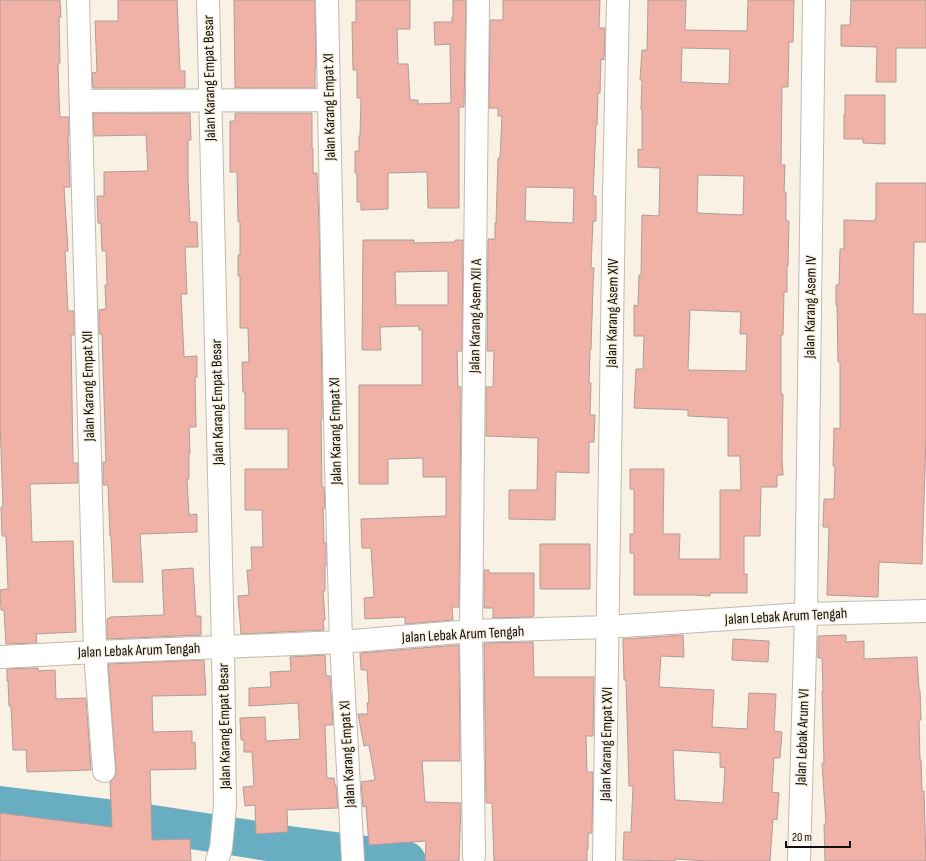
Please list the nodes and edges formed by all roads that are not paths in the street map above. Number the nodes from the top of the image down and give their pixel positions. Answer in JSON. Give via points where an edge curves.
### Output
{"nodes":[{"id":1,"x":78,"y":0,"type":"edge"},
{"id":2,"x":208,"y":0,"type":"edge"},
{"id":3,"x":327,"y":0,"type":"edge"},
{"id":4,"x":478,"y":0,"type":"edge"},
{"id":5,"x":618,"y":0,"type":"edge"},
{"id":6,"x":814,"y":0,"type":"edge"},
{"id":7,"x":210,"y":100,"type":"junction"},
{"id":8,"x":328,"y":100,"type":"junction"},
{"id":9,"x":81,"y":101,"type":"junction"},
{"id":10,"x":926,"y":611,"type":"edge"},
{"id":11,"x":806,"y":614,"type":"junction"},
{"id":12,"x":607,"y":627,"type":"junction"},
{"id":13,"x":471,"y":631,"type":"junction"},
{"id":14,"x":341,"y":642,"type":"junction"},
{"id":15,"x":223,"y":647,"type":"junction"},
{"id":16,"x":95,"y":652,"type":"junction"},
{"id":17,"x":0,"y":657,"type":"edge"},
{"id":18,"x":104,"y":771,"type":"dead end"},
{"id":19,"x":353,"y":852,"type":"edge"},
{"id":20,"x":219,"y":855,"type":"edge"},
{"id":21,"x":474,"y":856,"type":"dead end"},
{"id":22,"x":604,"y":861,"type":"edge"},
{"id":23,"x":799,"y":861,"type":"edge"}],
"edges":[{"from":1,"to":9,"type":"street","name":"Jalan Karang Empat XII"},
{"from":2,"to":7,"type":"street","name":"Jalan Karang Empat Besar"},
{"from":3,"to":8,"type":"street","name":"Jalan Karang Empat XI"},
{"from":4,"to":13,"type":"street","name":"Jalan Karang Asem XII A"},
{"from":5,"to":12,"type":"street","name":"Jalan Karang Asem XIV"},
{"from":6,"to":11,"type":"street","name":"Jalan Karang Asem IV"},
{"from":7,"to":8,"type":"street"},
{"from":7,"to":9,"type":"street"},
{"from":7,"to":15,"type":"street","name":"Jalan Karang Empat Besar"},
{"from":8,"to":14,"type":"street","name":"Jalan Karang Empat XI"},
{"from":9,"to":16,"type":"street","name":"Jalan Karang Empat XII"},
{"from":10,"to":11,"type":"street","name":"Jalan Lebak Arum Tengah"},
{"from":11,"to":12,"type":"street","name":"Jalan Lebak Arum Tengah"},
{"from":11,"to":23,"type":"street","name":"Jalan Lebak Arum VI"},
{"from":12,"to":13,"type":"street","name":"Jalan Lebak Arum Tengah"},
{"from":12,"to":22,"type":"street","name":"Jalan Karang Empat XVI"},
{"from":13,"to":14,"type":"street","name":"Jalan Lebak Arum Tengah"},
{"from":13,"to":21,"type":"street","name":"Jalan Karang Asem XII A"},
{"from":14,"to":15,"type":"street","name":"Jalan Lebak Arum Tengah"},
{"from":14,"to":19,"type":"street","name":"Jalan Karang Empat XI"},
{"from":15,"to":16,"type":"street","name":"Jalan Lebak Arum Tengah"},
{"from":15,"to":20,"type":"street","name":"Jalan Karang Empat Besar","via":[[225,805]]},
{"from":16,"to":17,"type":"street","name":"Jalan Lebak Arum Tengah"},
{"from":16,"to":18,"type":"street","name":"Jalan Karang Empat XII"}]}
